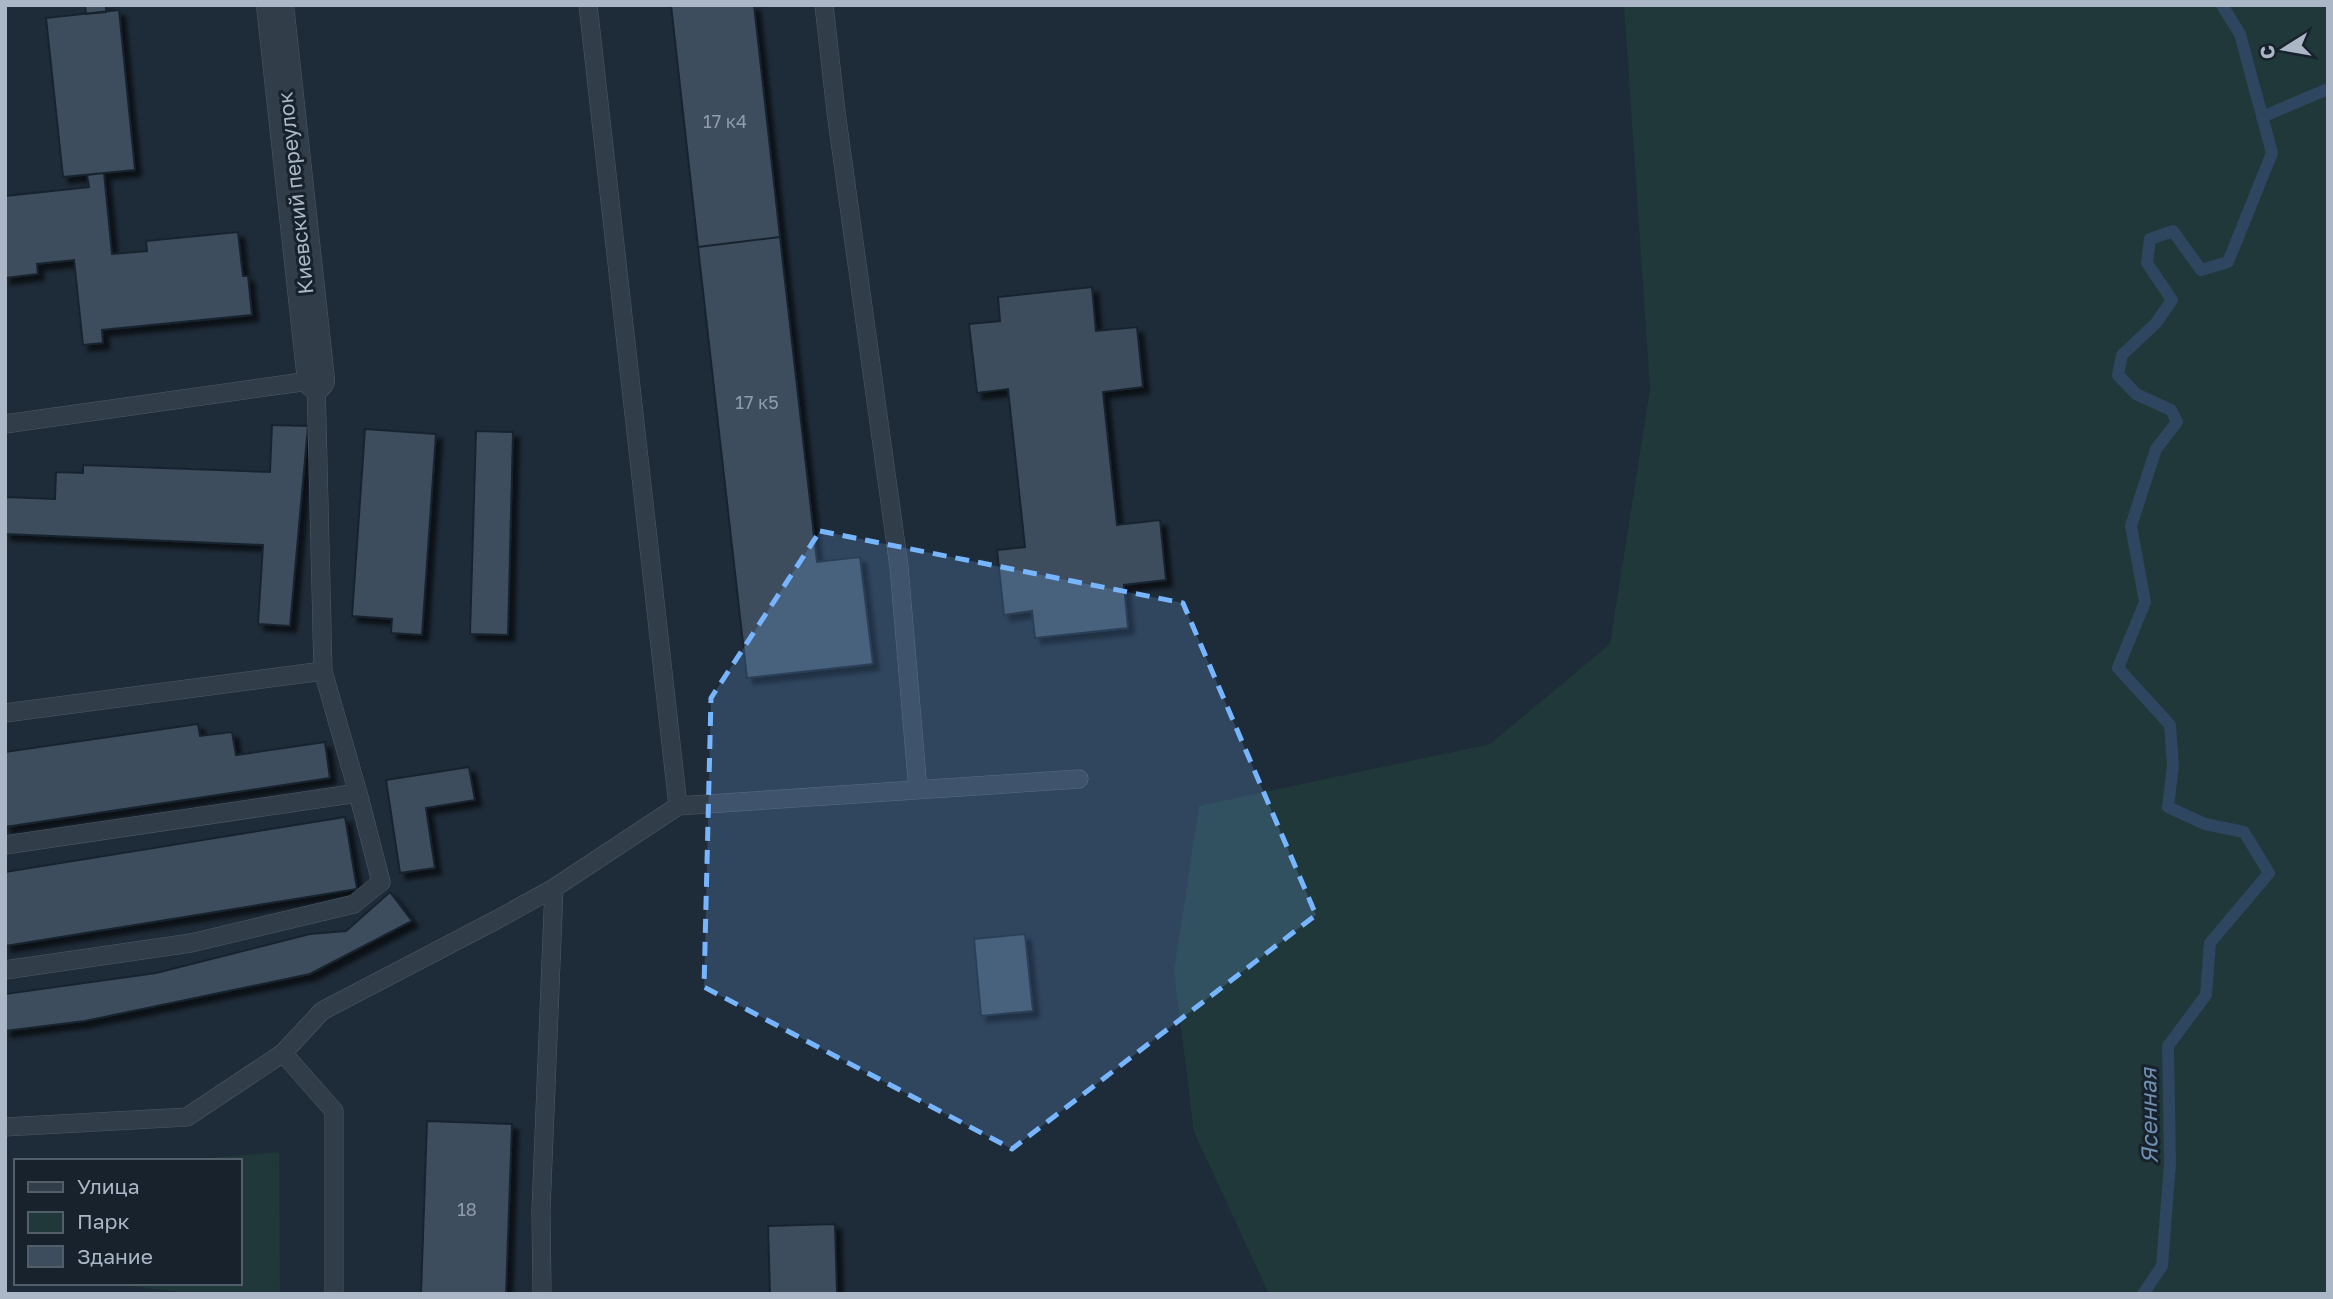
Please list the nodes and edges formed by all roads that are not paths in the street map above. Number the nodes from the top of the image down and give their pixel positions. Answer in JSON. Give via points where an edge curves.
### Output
{"nodes":[{"id":1,"x":275,"y":5,"type":"edge"},
{"id":2,"x":588,"y":5,"type":"edge"},
{"id":3,"x":824,"y":5,"type":"edge"},
{"id":4,"x":316,"y":380,"type":"junction"},
{"id":5,"x":5,"y":424,"type":"edge"},
{"id":6,"x":323,"y":671,"type":"junction"},
{"id":7,"x":5,"y":713,"type":"edge"},
{"id":8,"x":1079,"y":779,"type":"dead end"},
{"id":9,"x":918,"y":790,"type":"junction"},
{"id":10,"x":358,"y":793,"type":"junction"},
{"id":11,"x":678,"y":806,"type":"junction"},
{"id":12,"x":5,"y":845,"type":"edge"},
{"id":13,"x":554,"y":888,"type":"junction"},
{"id":14,"x":5,"y":970,"type":"edge"},
{"id":15,"x":283,"y":1053,"type":"junction"},
{"id":16,"x":5,"y":1127,"type":"edge"},
{"id":17,"x":334,"y":1294,"type":"edge"},
{"id":18,"x":542,"y":1294,"type":"edge"}],
"edges":[{"from":1,"to":4,"type":"street","name":"Киевский переулок"},
{"from":2,"to":11,"type":"lane"},
{"from":3,"to":9,"type":"lane","via":[[899,567]]},
{"from":4,"to":5,"type":"lane"},
{"from":4,"to":6,"type":"lane"},
{"from":6,"to":7,"type":"lane"},
{"from":6,"to":10,"type":"lane"},
{"from":8,"to":9,"type":"lane"},
{"from":9,"to":11,"type":"lane"},
{"from":10,"to":12,"type":"lane"},
{"from":10,"to":14,"type":"lane","via":[[381,882],[354,904],[191,943]]},
{"from":11,"to":13,"type":"lane"},
{"from":13,"to":15,"type":"lane","via":[[321,1011]]},
{"from":13,"to":18,"type":"lane"},
{"from":15,"to":16,"type":"lane","via":[[187,1117]]},
{"from":15,"to":17,"type":"lane","via":[[334,1111]]}]}
